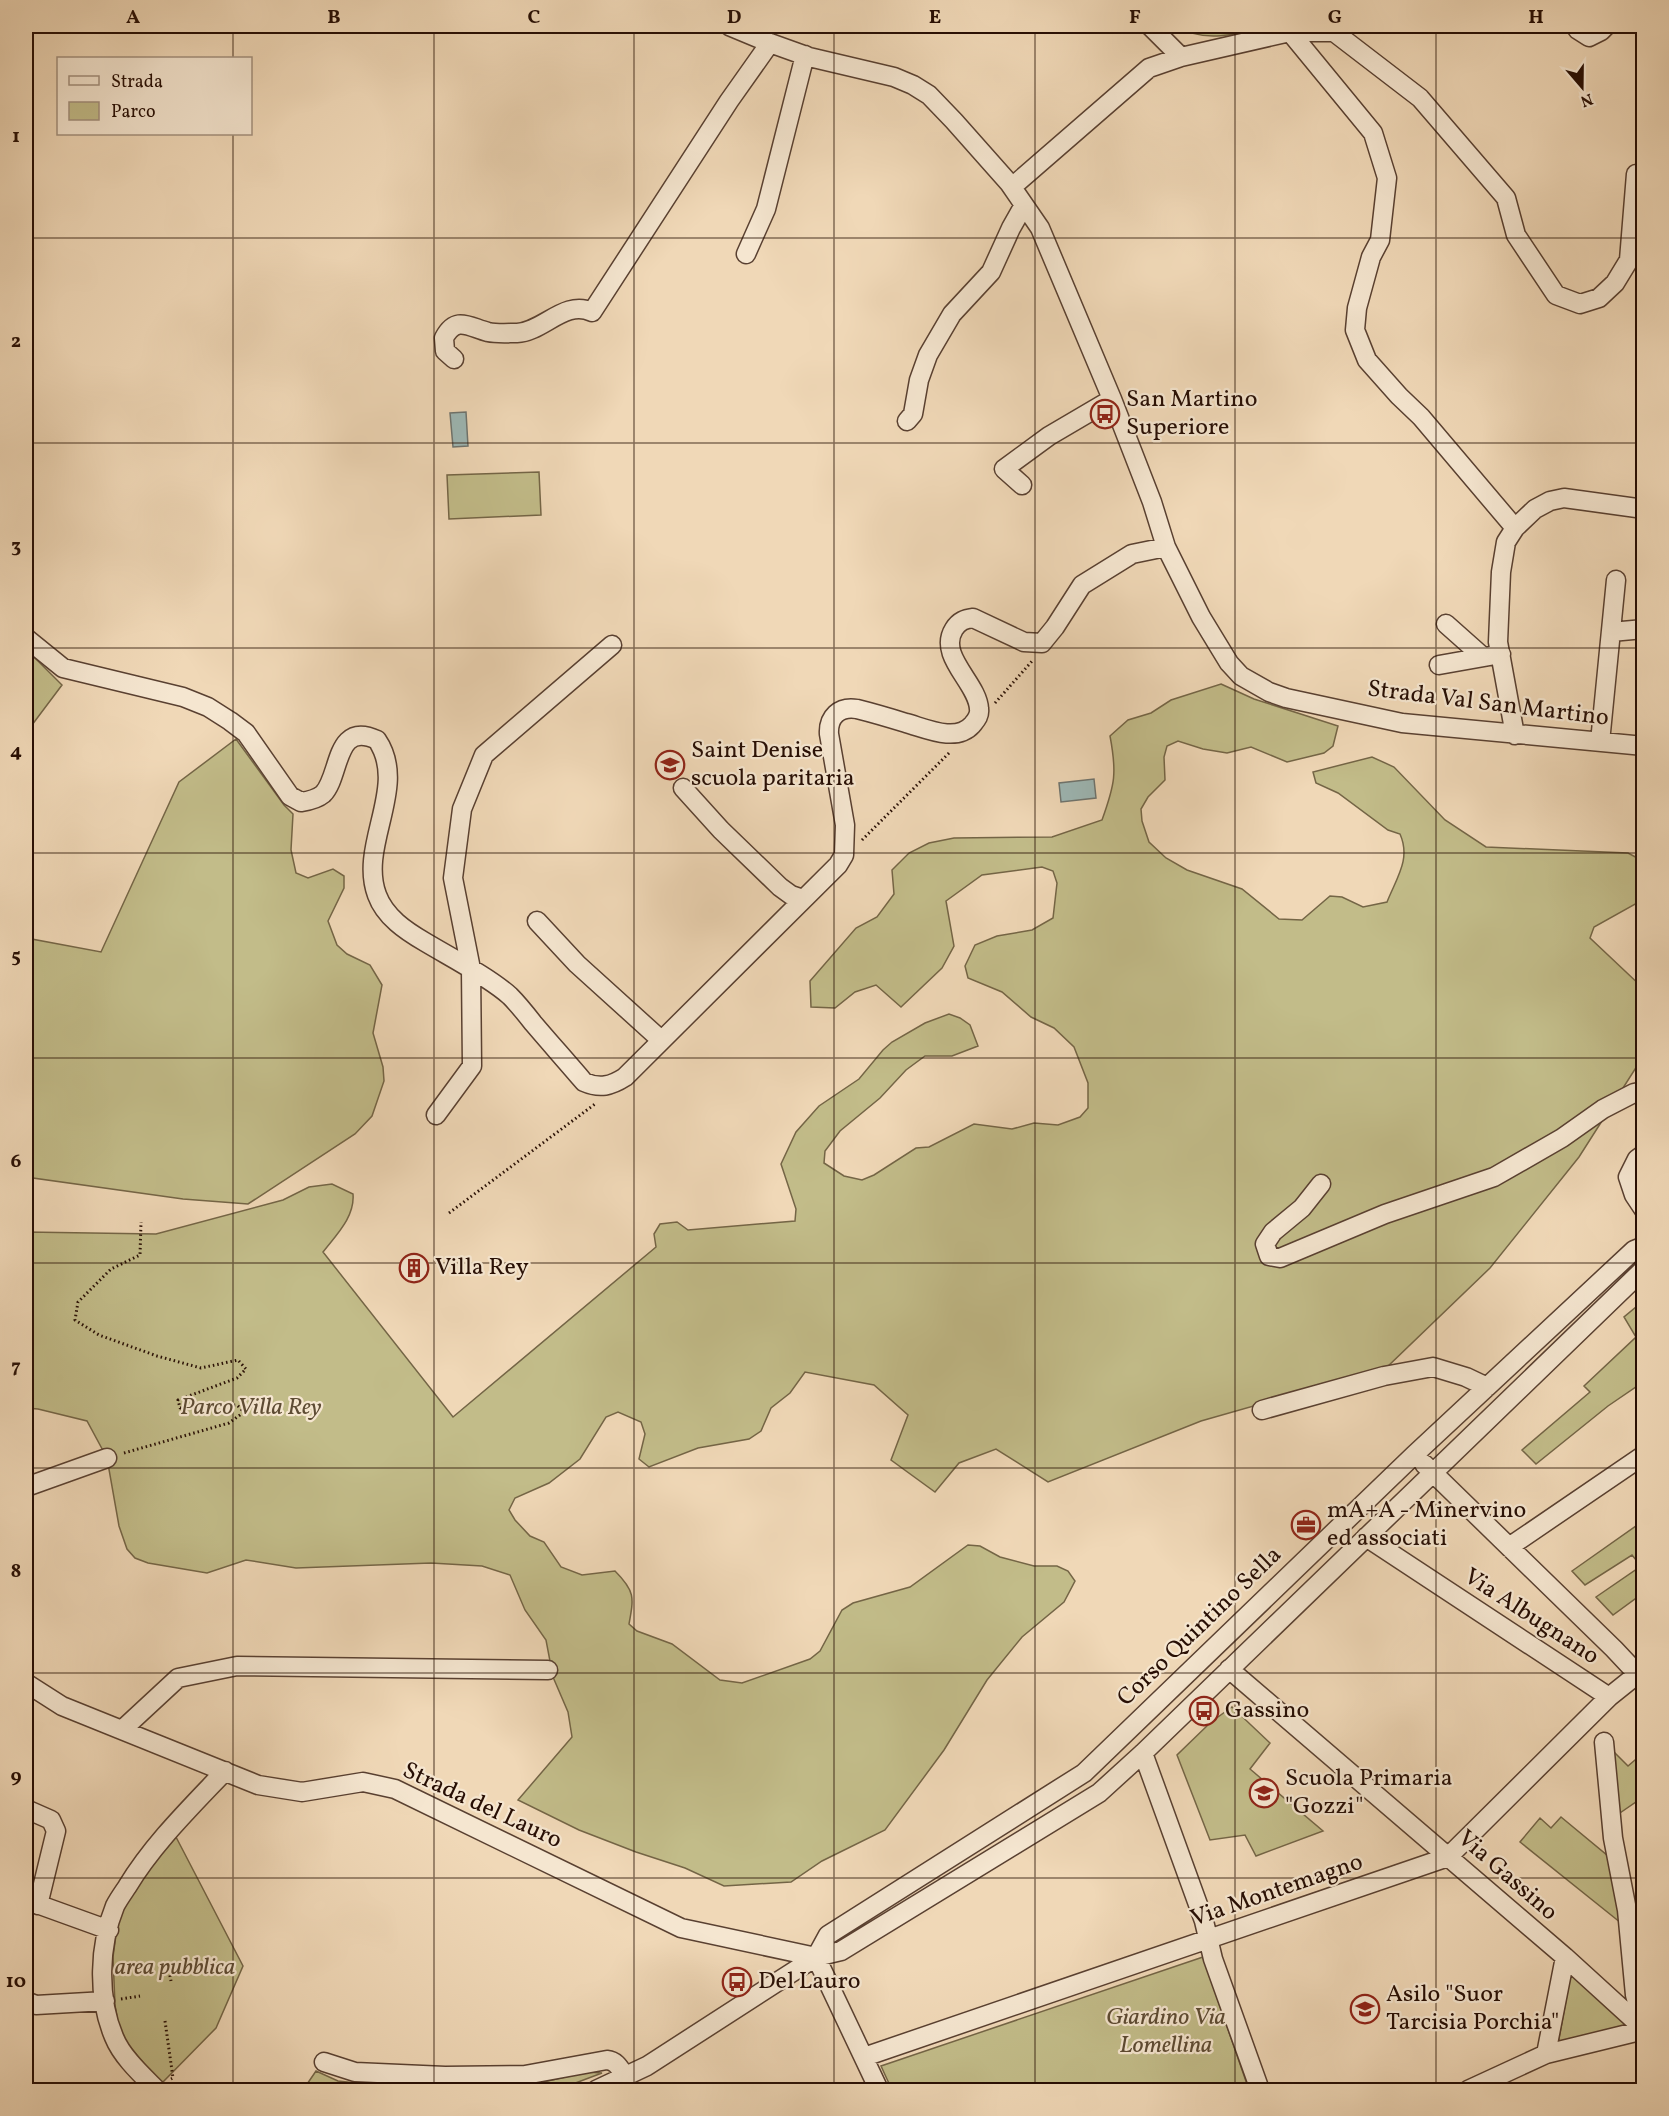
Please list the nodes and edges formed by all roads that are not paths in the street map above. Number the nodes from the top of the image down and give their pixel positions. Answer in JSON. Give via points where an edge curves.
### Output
{"nodes":[{"id":1,"x":729,"y":26,"type":"edge"},
{"id":2,"x":1150,"y":26,"type":"edge"},
{"id":3,"x":1575,"y":26,"type":"edge"},
{"id":4,"x":1606,"y":26,"type":"edge"},
{"id":5,"x":1290,"y":32,"type":"junction"},
{"id":6,"x":770,"y":44,"type":"junction"},
{"id":7,"x":805,"y":55,"type":"junction"},
{"id":8,"x":1181,"y":57,"type":"junction"},
{"id":9,"x":1636,"y":174,"type":"dead end"},
{"id":10,"x":1012,"y":187,"type":"junction"},
{"id":11,"x":1024,"y":205,"type":"junction"},
{"id":12,"x":746,"y":254,"type":"dead end"},
{"id":13,"x":454,"y":359,"type":"dead end"},
{"id":14,"x":1112,"y":399,"type":"junction"},
{"id":15,"x":908,"y":421,"type":"dead end"},
{"id":16,"x":1022,"y":485,"type":"dead end"},
{"id":17,"x":1644,"y":509,"type":"edge"},
{"id":18,"x":1515,"y":528,"type":"junction"},
{"id":19,"x":1166,"y":547,"type":"junction"},
{"id":20,"x":1616,"y":580,"type":"dead end"},
{"id":21,"x":1446,"y":624,"type":"dead end"},
{"id":22,"x":1644,"y":629,"type":"edge"},
{"id":23,"x":1611,"y":632,"type":"junction"},
{"id":24,"x":26,"y":638,"type":"edge"},
{"id":25,"x":612,"y":645,"type":"dead end"},
{"id":26,"x":1501,"y":654,"type":"junction"},
{"id":27,"x":1482,"y":656,"type":"junction"},
{"id":28,"x":1439,"y":665,"type":"dead end"},
{"id":29,"x":1515,"y":735,"type":"junction"},
{"id":30,"x":1600,"y":742,"type":"junction"},
{"id":31,"x":1644,"y":746,"type":"edge"},
{"id":32,"x":683,"y":788,"type":"dead end"},
{"id":33,"x":803,"y":899,"type":"junction"},
{"id":34,"x":537,"y":921,"type":"dead end"},
{"id":35,"x":471,"y":969,"type":"junction"},
{"id":36,"x":661,"y":1040,"type":"junction"},
{"id":37,"x":1644,"y":1091,"type":"edge"},
{"id":38,"x":436,"y":1115,"type":"dead end"},
{"id":39,"x":1644,"y":1154,"type":"edge"},
{"id":40,"x":1322,"y":1184,"type":"dead end"},
{"id":41,"x":1644,"y":1210,"type":"edge"},
{"id":42,"x":1644,"y":1246,"type":"edge"},
{"id":43,"x":1644,"y":1269,"type":"edge"},
{"id":44,"x":1487,"y":1387,"type":"junction"},
{"id":45,"x":1262,"y":1410,"type":"dead end"},
{"id":46,"x":1414,"y":1455,"type":"junction"},
{"id":47,"x":1644,"y":1455,"type":"edge"},
{"id":48,"x":107,"y":1458,"type":"road end"},
{"id":49,"x":1432,"y":1472,"type":"junction"},
{"id":50,"x":26,"y":1487,"type":"edge"},
{"id":51,"x":1366,"y":1537,"type":"junction"},
{"id":52,"x":1509,"y":1547,"type":"junction"},
{"id":53,"x":1229,"y":1669,"type":"junction"},
{"id":54,"x":548,"y":1670,"type":"dead end"},
{"id":55,"x":1641,"y":1674,"type":"edge"},
{"id":56,"x":26,"y":1683,"type":"edge"},
{"id":57,"x":1609,"y":1697,"type":"junction"},
{"id":58,"x":123,"y":1730,"type":"junction"},
{"id":59,"x":1604,"y":1742,"type":"dead end"},
{"id":60,"x":1143,"y":1753,"type":"junction"},
{"id":61,"x":225,"y":1771,"type":"junction"},
{"id":62,"x":26,"y":1809,"type":"edge"},
{"id":63,"x":1448,"y":1857,"type":"junction"},
{"id":64,"x":32,"y":1903,"type":"edge"},
{"id":65,"x":109,"y":1930,"type":"junction"},
{"id":66,"x":1208,"y":1940,"type":"junction"},
{"id":67,"x":816,"y":1957,"type":"junction"},
{"id":68,"x":1565,"y":1957,"type":"junction"},
{"id":69,"x":26,"y":2001,"type":"edge"},
{"id":70,"x":105,"y":2001,"type":"junction"},
{"id":71,"x":1644,"y":2028,"type":"edge"},
{"id":72,"x":1546,"y":2054,"type":"junction"},
{"id":73,"x":864,"y":2057,"type":"junction"},
{"id":74,"x":324,"y":2062,"type":"dead end"},
{"id":75,"x":625,"y":2076,"type":"junction"},
{"id":76,"x":157,"y":2091,"type":"edge"},
{"id":77,"x":596,"y":2091,"type":"edge"},
{"id":78,"x":879,"y":2091,"type":"edge"},
{"id":79,"x":1260,"y":2091,"type":"edge"},
{"id":80,"x":1468,"y":2091,"type":"edge"}],
"edges":[{"from":1,"to":6,"type":"street","name":"Strada Val San Martino"},
{"from":2,"to":8,"type":"street"},
{"from":3,"to":4,"type":"street","via":[[1589,37]]},
{"from":5,"to":8,"type":"street"},
{"from":5,"to":9,"type":"street","via":[[1334,32],[1420,98],[1506,198],[1516,235],[1556,295],[1580,304],[1599,298],[1615,283],[1629,260]]},
{"from":5,"to":18,"type":"street","via":[[1373,133],[1387,178],[1380,240],[1371,257],[1357,308],[1355,330],[1367,360]]},
{"from":6,"to":7,"type":"street","name":"Strada Val San Martino"},
{"from":6,"to":13,"type":"street","via":[[592,312],[575,309],[520,333],[490,333],[462,323],[444,338],[446,351]]},
{"from":7,"to":10,"type":"street","name":"Strada Val San Martino","via":[[894,77],[929,95]]},
{"from":7,"to":12,"type":"street","via":[[766,209]]},
{"from":8,"to":10,"type":"street","via":[[1149,68]]},
{"from":10,"to":11,"type":"street","name":"Strada Val San Martino"},
{"from":11,"to":14,"type":"street","name":"Strada Val San Martino","via":[[1040,228]]},
{"from":11,"to":15,"type":"street","via":[[991,272],[952,314],[928,355],[914,414]]},
{"from":14,"to":16,"type":"street","via":[[1049,436],[1004,469]]},
{"from":14,"to":19,"type":"street","name":"Strada Val San Martino"},
{"from":17,"to":18,"type":"street","via":[[1564,498],[1535,509]]},
{"from":18,"to":26,"type":"street","via":[[1506,542],[1502,572],[1498,642]]},
{"from":19,"to":29,"type":"street","name":"Strada Val San Martino","via":[[1214,641],[1240,676],[1254,684],[1286,698],[1402,723]]},
{"from":19,"to":33,"type":"street","via":[[1132,554],[1082,585],[1042,643],[1024,642],[973,618],[956,626],[949,643],[980,713],[968,730],[943,733],[847,707],[837,713],[828,725],[828,735],[845,825],[844,855]]},
{"from":20,"to":23,"type":"street"},
{"from":21,"to":27,"type":"street"},
{"from":22,"to":23,"type":"street"},
{"from":23,"to":30,"type":"street"},
{"from":24,"to":35,"type":"street","via":[[63,668],[183,697],[207,707],[246,733],[290,796],[301,802],[321,796],[327,789],[341,748],[348,742],[363,736],[377,740],[388,773],[373,861],[377,896],[396,922]]},
{"from":25,"to":35,"type":"street","via":[[484,755],[462,809],[453,878]]},
{"from":26,"to":27,"type":"street"},
{"from":26,"to":29,"type":"street"},
{"from":27,"to":28,"type":"street"},
{"from":29,"to":30,"type":"street","name":"Strada Val San Martino"},
{"from":30,"to":31,"type":"street","name":"Strada Val San Martino"},
{"from":32,"to":33,"type":"street","via":[[780,887]]},
{"from":33,"to":36,"type":"street"},
{"from":34,"to":36,"type":"street","via":[[577,964]]},
{"from":35,"to":36,"type":"street","via":[[509,995],[584,1082],[595,1087],[625,1077]]},
{"from":35,"to":38,"type":"street","via":[[472,1066]]},
{"from":37,"to":40,"type":"street","via":[[1603,1109],[1494,1177],[1384,1214],[1280,1258],[1269,1256],[1265,1244],[1273,1232],[1302,1208]]},
{"from":39,"to":41,"type":"street","via":[[1628,1177]]},
{"from":42,"to":44,"type":"street","name":"Corso Quintino Sella","via":[[1634,1250]]},
{"from":43,"to":49,"type":"street","name":"Corso Quintino Sella"},
{"from":44,"to":45,"type":"street","via":[[1432,1367],[1384,1376]]},
{"from":44,"to":46,"type":"street","name":"Corso Quintino Sella"},
{"from":46,"to":49,"type":"street"},
{"from":46,"to":67,"type":"street","name":"Corso Quintino Sella","via":[[1084,1773],[828,1935]]},
{"from":47,"to":52,"type":"street"},
{"from":48,"to":50,"type":"street"},
{"from":49,"to":51,"type":"street","name":"Corso Quintino Sella"},
{"from":49,"to":52,"type":"street"},
{"from":51,"to":53,"type":"street","name":"Corso Quintino Sella"},
{"from":51,"to":57,"type":"street","name":"Via Albugnano"},
{"from":52,"to":55,"type":"street"},
{"from":53,"to":60,"type":"street","name":"Corso Quintino Sella"},
{"from":53,"to":63,"type":"street","name":"Via Gassino"},
{"from":54,"to":58,"type":"street","via":[[237,1666],[178,1678]]},
{"from":55,"to":57,"type":"street","name":"Via Montemagno"},
{"from":56,"to":58,"type":"street","name":"Strada del Lauro","via":[[62,1706]]},
{"from":57,"to":63,"type":"street","name":"Via Montemagno"},
{"from":58,"to":61,"type":"street","name":"Strada del Lauro"},
{"from":59,"to":71,"type":"street","via":[[1613,1838],[1627,1910],[1635,1995]]},
{"from":60,"to":66,"type":"street"},
{"from":60,"to":67,"type":"street","name":"Corso Quintino Sella","via":[[1099,1793],[840,1951]]},
{"from":61,"to":65,"type":"street","via":[[138,1869],[115,1906]]},
{"from":61,"to":67,"type":"street","name":"Strada del Lauro","via":[[258,1785],[302,1792],[363,1782],[395,1789],[681,1928]]},
{"from":62,"to":64,"type":"street","via":[[51,1820],[56,1831]]},
{"from":63,"to":66,"type":"street","name":"Via Montemagno"},
{"from":63,"to":68,"type":"street","name":"Via Gassino"},
{"from":64,"to":65,"type":"street"},
{"from":65,"to":70,"type":"street","via":[[101,1959]]},
{"from":66,"to":73,"type":"street","name":"Via Montemagno"},
{"from":66,"to":79,"type":"street"},
{"from":67,"to":73,"type":"street"},
{"from":67,"to":75,"type":"street","name":"Corso Quintino Sella","via":[[647,2066]]},
{"from":68,"to":71,"type":"street","name":"Via Gassino"},
{"from":68,"to":72,"type":"street"},
{"from":69,"to":70,"type":"street","via":[[36,2005]]},
{"from":70,"to":76,"type":"street","via":[[114,2038]]},
{"from":71,"to":72,"type":"street"},
{"from":72,"to":80,"type":"street"},
{"from":73,"to":78,"type":"street"},
{"from":74,"to":75,"type":"street","via":[[355,2072],[445,2076],[525,2075],[613,2060]]},
{"from":75,"to":77,"type":"street","name":"Corso Quintino Sella"}]}
